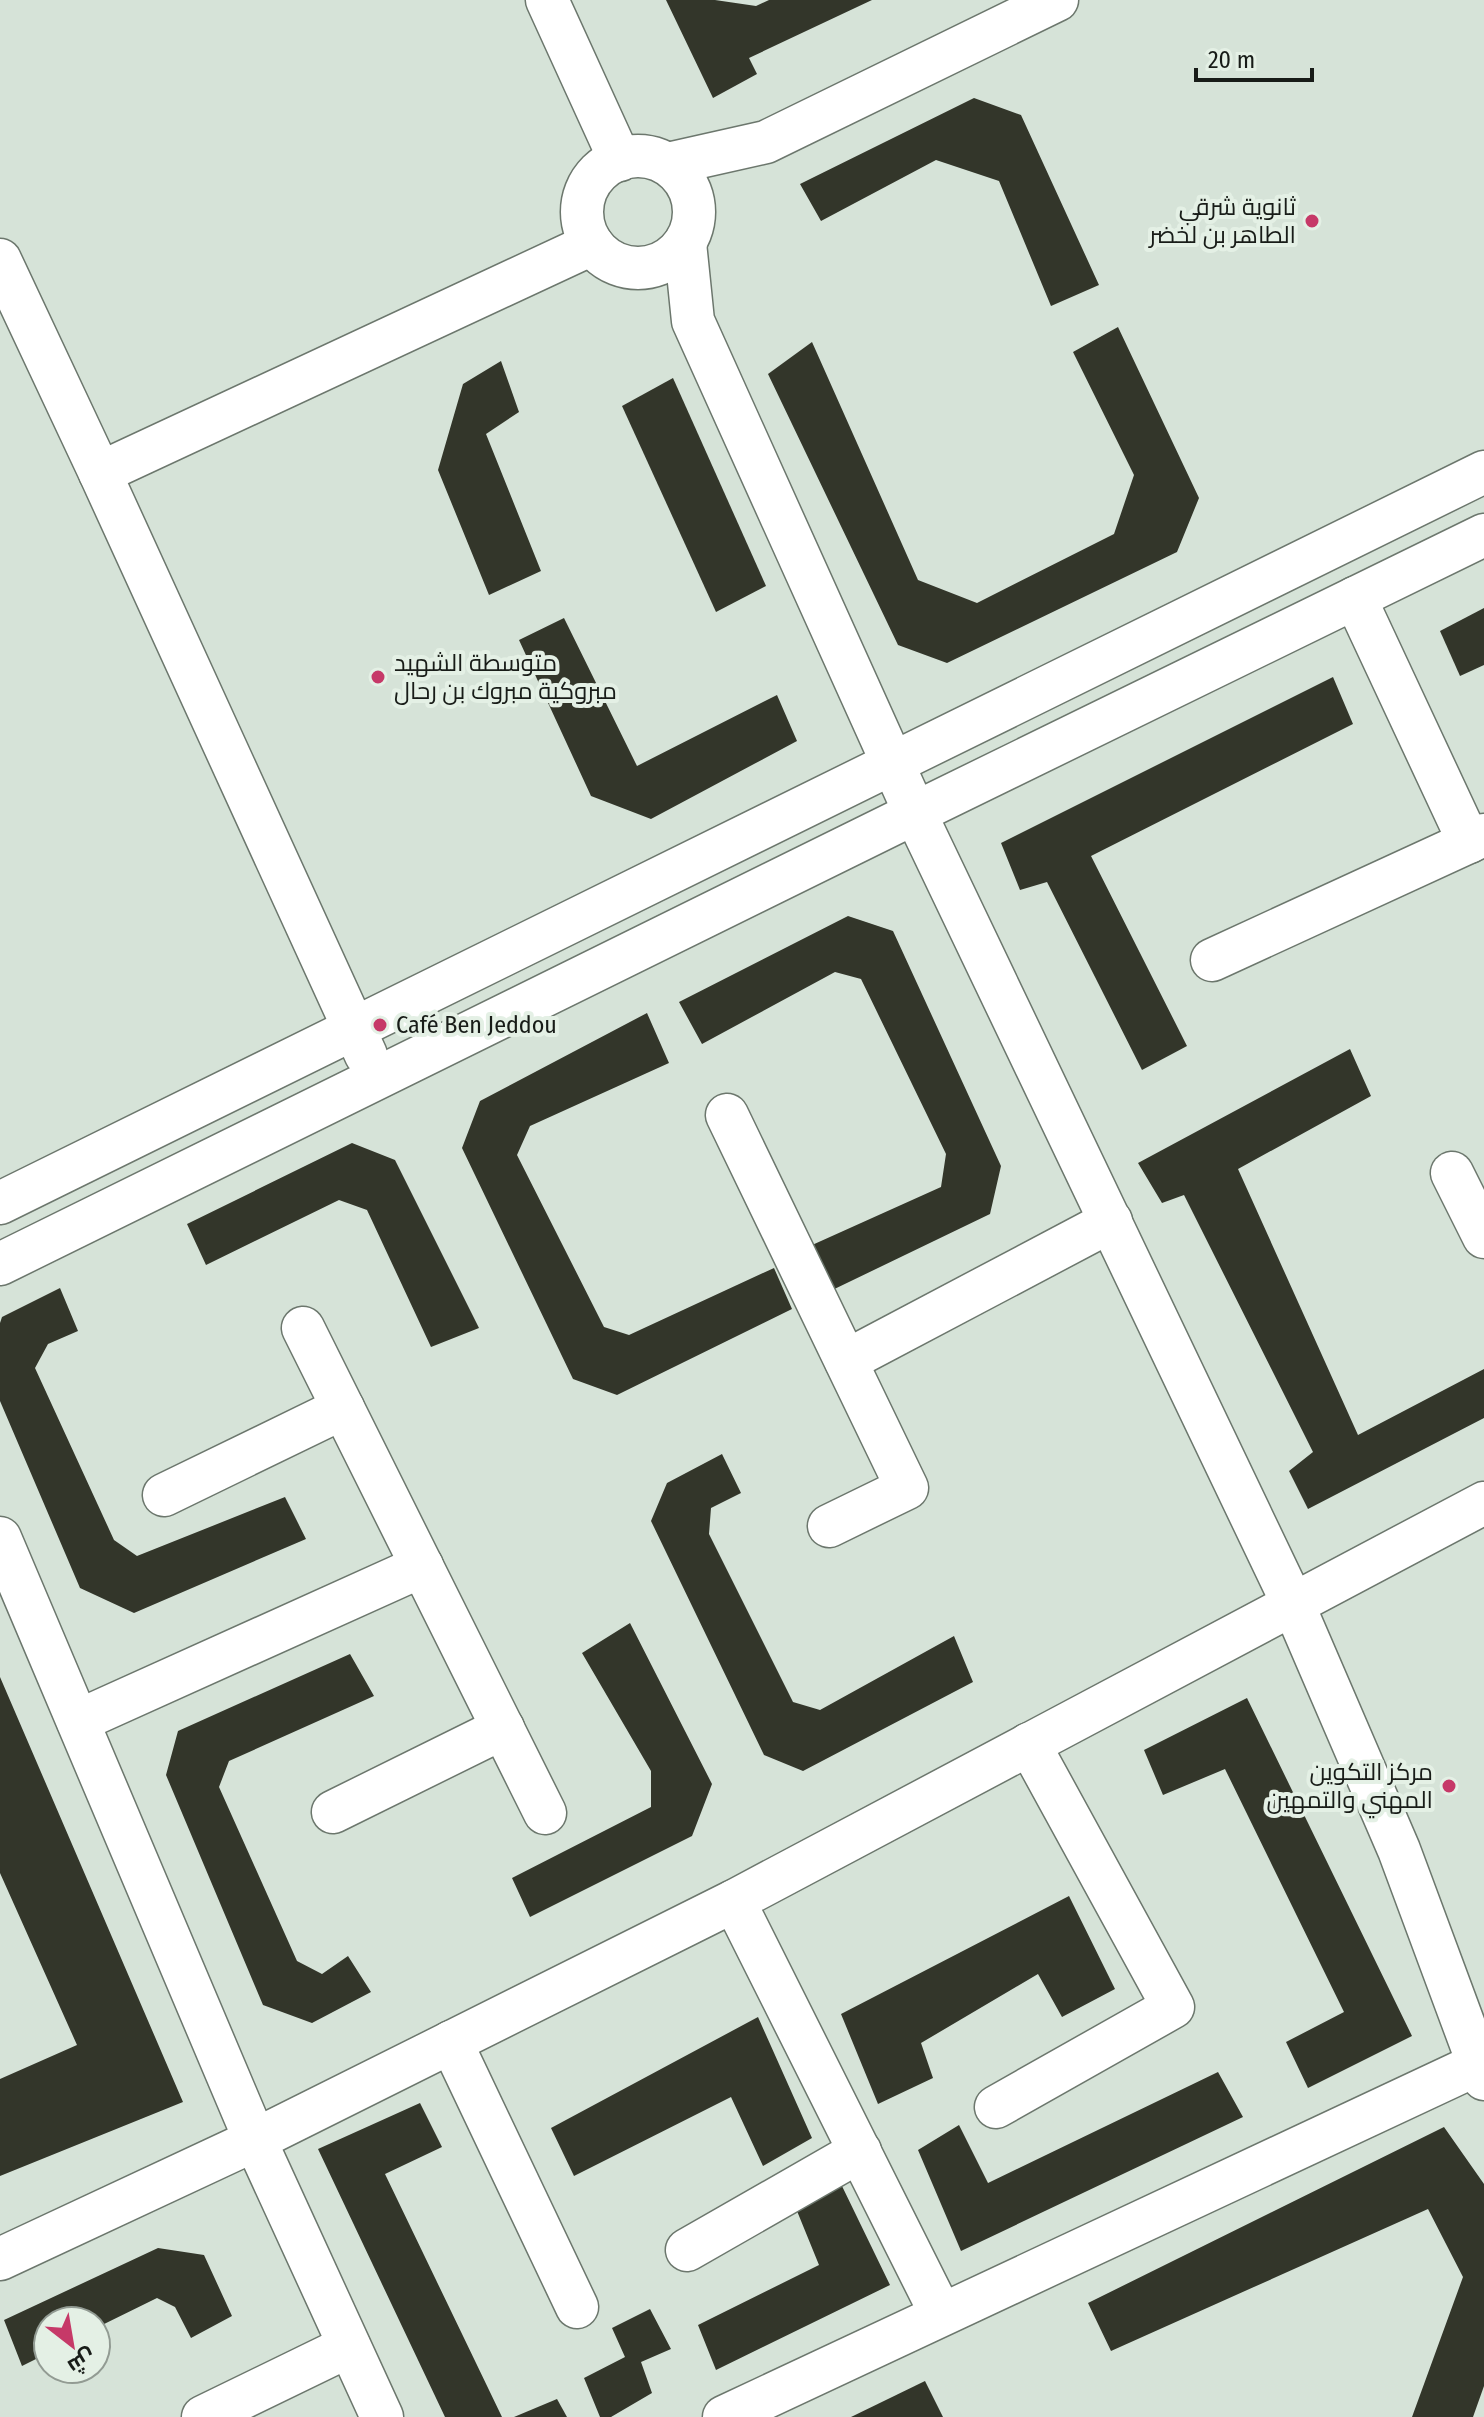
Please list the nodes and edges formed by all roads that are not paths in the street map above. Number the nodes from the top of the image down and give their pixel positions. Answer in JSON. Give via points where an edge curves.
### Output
{"nodes":[{"id":1,"x":547,"y":0,"type":"edge"},
{"id":2,"x":1057,"y":0,"type":"edge"},
{"id":3,"x":766,"y":142,"type":"junction"},
{"id":4,"x":620,"y":160,"type":"junction"},
{"id":5,"x":668,"y":164,"type":"junction"},
{"id":6,"x":689,"y":235,"type":"junction"},
{"id":7,"x":592,"y":244,"type":"junction"},
{"id":8,"x":0,"y":260,"type":"edge"},
{"id":9,"x":638,"y":268,"type":"junction"},
{"id":10,"x":693,"y":321,"type":"junction"},
{"id":11,"x":1484,"y":472,"type":"edge"},
{"id":12,"x":100,"y":473,"type":"junction"},
{"id":13,"x":1484,"y":535,"type":"edge"},
{"id":14,"x":1355,"y":598,"type":"junction"},
{"id":15,"x":893,"y":761,"type":"junction"},
{"id":16,"x":915,"y":813,"type":"junction"},
{"id":17,"x":1476,"y":839,"type":"edge"},
{"id":18,"x":1212,"y":960,"type":"dead end"},
{"id":19,"x":354,"y":1029,"type":"junction"},
{"id":20,"x":377,"y":1078,"type":"junction"},
{"id":21,"x":727,"y":1115,"type":"dead end"},
{"id":22,"x":1452,"y":1173,"type":"dead end"},
{"id":23,"x":0,"y":1203,"type":"edge"},
{"id":24,"x":1111,"y":1221,"type":"junction"},
{"id":25,"x":1484,"y":1237,"type":"edge"},
{"id":26,"x":0,"y":1264,"type":"edge"},
{"id":27,"x":303,"y":1328,"type":"dead end"},
{"id":28,"x":846,"y":1361,"type":"junction"},
{"id":29,"x":343,"y":1408,"type":"junction"},
{"id":30,"x":164,"y":1495,"type":"dead end"},
{"id":31,"x":1484,"y":1503,"type":"edge"},
{"id":32,"x":829,"y":1526,"type":"dead end"},
{"id":33,"x":0,"y":1538,"type":"edge"},
{"id":34,"x":422,"y":1566,"type":"junction"},
{"id":35,"x":1293,"y":1604,"type":"junction"},
{"id":36,"x":78,"y":1721,"type":"junction"},
{"id":37,"x":503,"y":1728,"type":"junction"},
{"id":38,"x":1029,"y":1744,"type":"junction"},
{"id":39,"x":333,"y":1812,"type":"dead end"},
{"id":40,"x":545,"y":1813,"type":"dead end"},
{"id":41,"x":734,"y":1901,"type":"junction"},
{"id":42,"x":451,"y":2042,"type":"junction"},
{"id":43,"x":1481,"y":2072,"type":"edge"},
{"id":44,"x":996,"y":2107,"type":"dead end"},
{"id":45,"x":255,"y":2140,"type":"junction"},
{"id":46,"x":860,"y":2151,"type":"junction"},
{"id":47,"x":687,"y":2250,"type":"dead end"},
{"id":48,"x":0,"y":2259,"type":"edge"},
{"id":49,"x":577,"y":2307,"type":"dead end"},
{"id":50,"x":941,"y":2314,"type":"junction"},
{"id":51,"x":349,"y":2346,"type":"junction"},
{"id":52,"x":203,"y":2417,"type":"edge"},
{"id":53,"x":382,"y":2417,"type":"edge"},
{"id":54,"x":724,"y":2417,"type":"edge"}],
"edges":[{"from":1,"to":4,"type":"street"},
{"from":2,"to":3,"type":"street"},
{"from":3,"to":5,"type":"street"},
{"from":3,"to":6,"type":"street","via":[[725,182]]},
{"from":4,"to":5,"type":"street","via":[[636,156]]},
{"from":4,"to":7,"type":"street","via":[[605,167],[585,195],[582,211]]},
{"from":5,"to":6,"type":"street","via":[[691,192],[695,210]]},
{"from":6,"to":9,"type":"street","via":[[672,257]]},
{"from":6,"to":10,"type":"street"},
{"from":7,"to":9,"type":"street","via":[[620,266]]},
{"from":7,"to":12,"type":"street"},
{"from":8,"to":12,"type":"street"},
{"from":9,"to":10,"type":"street"},
{"from":10,"to":15,"type":"street"},
{"from":11,"to":15,"type":"street"},
{"from":12,"to":19,"type":"street"},
{"from":13,"to":14,"type":"street"},
{"from":14,"to":16,"type":"street"},
{"from":14,"to":17,"type":"street"},
{"from":15,"to":16,"type":"street"},
{"from":15,"to":19,"type":"street"},
{"from":16,"to":20,"type":"street"},
{"from":16,"to":24,"type":"street"},
{"from":17,"to":18,"type":"street"},
{"from":19,"to":20,"type":"street"},
{"from":19,"to":23,"type":"street"},
{"from":20,"to":26,"type":"street"},
{"from":21,"to":28,"type":"street"},
{"from":22,"to":25,"type":"street"},
{"from":24,"to":28,"type":"street"},
{"from":24,"to":35,"type":"street"},
{"from":27,"to":29,"type":"street"},
{"from":28,"to":32,"type":"street","via":[[907,1488]]},
{"from":29,"to":30,"type":"street"},
{"from":29,"to":34,"type":"street"},
{"from":31,"to":35,"type":"street"},
{"from":33,"to":36,"type":"street"},
{"from":34,"to":36,"type":"street"},
{"from":34,"to":37,"type":"street"},
{"from":35,"to":38,"type":"street"},
{"from":35,"to":43,"type":"street","via":[[1399,1850]]},
{"from":36,"to":45,"type":"street"},
{"from":37,"to":39,"type":"street"},
{"from":37,"to":40,"type":"street"},
{"from":38,"to":41,"type":"street"},
{"from":38,"to":44,"type":"street","via":[[1173,2007]]},
{"from":41,"to":42,"type":"street"},
{"from":41,"to":46,"type":"street"},
{"from":42,"to":45,"type":"street"},
{"from":42,"to":49,"type":"street"},
{"from":43,"to":50,"type":"street"},
{"from":45,"to":48,"type":"street"},
{"from":45,"to":51,"type":"street"},
{"from":46,"to":47,"type":"street"},
{"from":46,"to":50,"type":"street"},
{"from":50,"to":54,"type":"street"},
{"from":51,"to":52,"type":"street"},
{"from":51,"to":53,"type":"street"}]}
